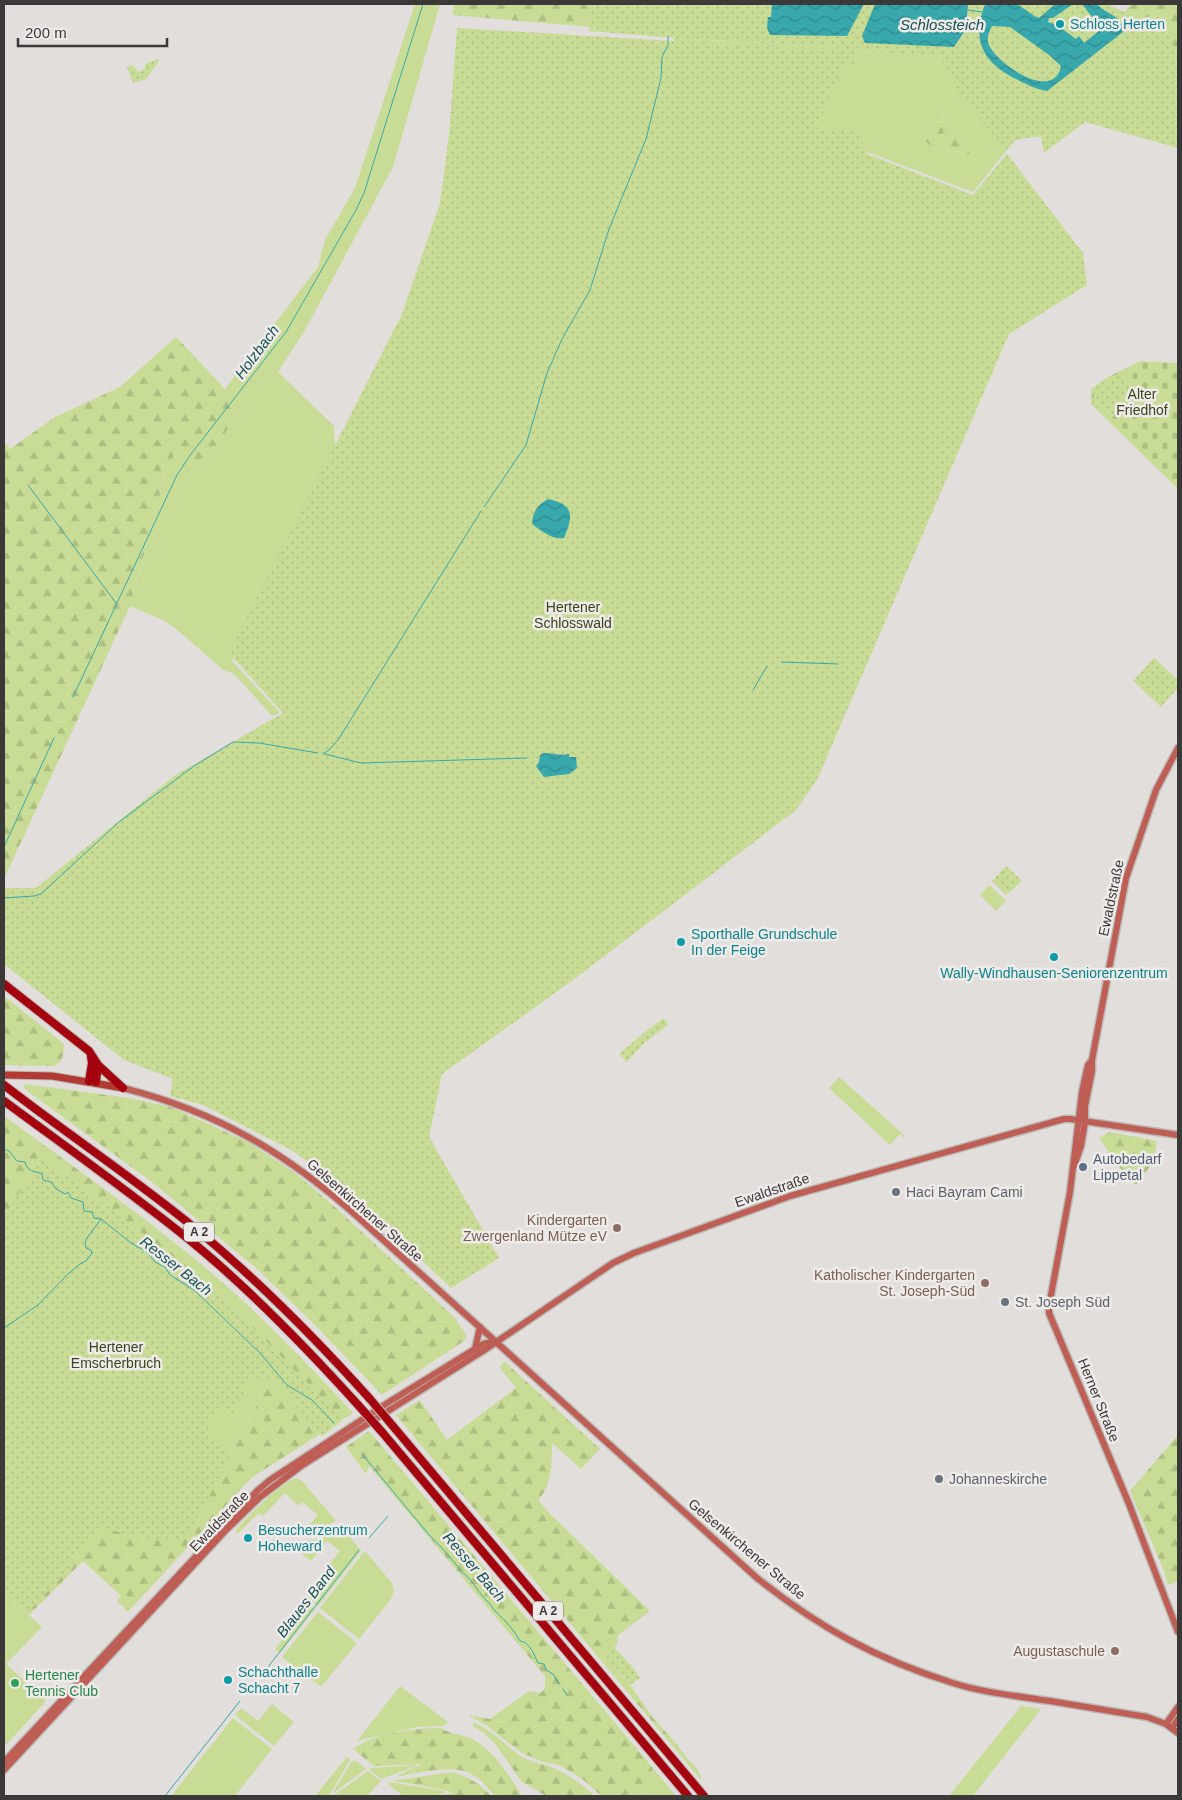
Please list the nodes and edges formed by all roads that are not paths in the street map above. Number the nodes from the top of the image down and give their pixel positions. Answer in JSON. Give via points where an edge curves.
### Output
{"nodes":[{"id":1,"x":1178,"y":748,"type":"edge"},
{"id":2,"x":4,"y":984,"type":"edge"},
{"id":3,"x":86,"y":1049,"type":"junction"},
{"id":4,"x":98,"y":1065,"type":"junction"},
{"id":5,"x":4,"y":1075,"type":"edge"},
{"id":6,"x":93,"y":1082,"type":"junction"},
{"id":7,"x":6,"y":1087,"type":"edge"},
{"id":8,"x":123,"y":1088,"type":"junction"},
{"id":9,"x":4,"y":1101,"type":"edge"},
{"id":10,"x":1082,"y":1121,"type":"junction"},
{"id":11,"x":1178,"y":1135,"type":"edge"},
{"id":12,"x":480,"y":1327,"type":"junction"},
{"id":13,"x":496,"y":1341,"type":"junction"},
{"id":14,"x":475,"y":1349,"type":"junction"},
{"id":15,"x":1178,"y":1632,"type":"edge"},
{"id":16,"x":1178,"y":1708,"type":"edge"},
{"id":17,"x":1178,"y":1719,"type":"edge"},
{"id":18,"x":1166,"y":1724,"type":"junction"},
{"id":19,"x":1172,"y":1728,"type":"junction"},
{"id":20,"x":1178,"y":1733,"type":"edge"},
{"id":21,"x":4,"y":1762,"type":"edge"},
{"id":22,"x":4,"y":1770,"type":"edge"},
{"id":23,"x":688,"y":1796,"type":"edge"},
{"id":24,"x":704,"y":1796,"type":"edge"}],
"edges":[{"from":1,"to":10,"type":"main road","name":"Ewaldstraße","via":[[1156,790],[1126,878],[1092,1060],[1088,1065]]},
{"from":2,"to":3,"type":"highway"},
{"from":3,"to":4,"type":"highway"},
{"from":3,"to":6,"type":"highway","via":[[92,1063]]},
{"from":4,"to":6,"type":"highway"},
{"from":4,"to":8,"type":"highway"},
{"from":5,"to":6,"type":"main road","name":"Gelsenkirchener Straße","via":[[52,1076]]},
{"from":6,"to":8,"type":"main road","name":"Gelsenkirchener Straße"},
{"from":7,"to":24,"type":"highway","number":"A 2","bridge":true,"via":[[157,1199],[232,1260],[302,1326],[392,1425]]},
{"from":8,"to":12,"type":"main road","name":"Gelsenkirchener Straße","via":[[166,1100],[213,1119],[310,1176]]},
{"from":9,"to":23,"type":"highway","number":"A 2","bridge":true,"via":[[149,1208],[216,1263],[293,1335],[382,1432]]},
{"from":10,"to":11,"type":"main road"},
{"from":10,"to":13,"type":"main road","name":"Ewaldstraße","via":[[1070,1119],[1041,1125],[790,1196],[634,1253]]},
{"from":10,"to":15,"type":"main road","name":"Herner Straße","via":[[1050,1313]]},
{"from":12,"to":13,"type":"main road","name":"Gelsenkirchener Straße"},
{"from":12,"to":14,"type":"main road"},
{"from":13,"to":14,"type":"main road","name":"Ewaldstraße"},
{"from":13,"to":18,"type":"main road","name":"Gelsenkirchener Straße","via":[[757,1578],[834,1633],[882,1657],[953,1683],[1147,1717]]},
{"from":13,"to":22,"type":"main road","name":"Ewaldstraße","via":[[301,1466],[260,1497]]},
{"from":14,"to":21,"type":"main road","name":"Ewaldstraße","via":[[362,1419],[257,1491]]},
{"from":16,"to":18,"type":"main road"},
{"from":17,"to":19,"type":"main road"},
{"from":18,"to":19,"type":"main road"},
{"from":19,"to":20,"type":"main road"}]}
